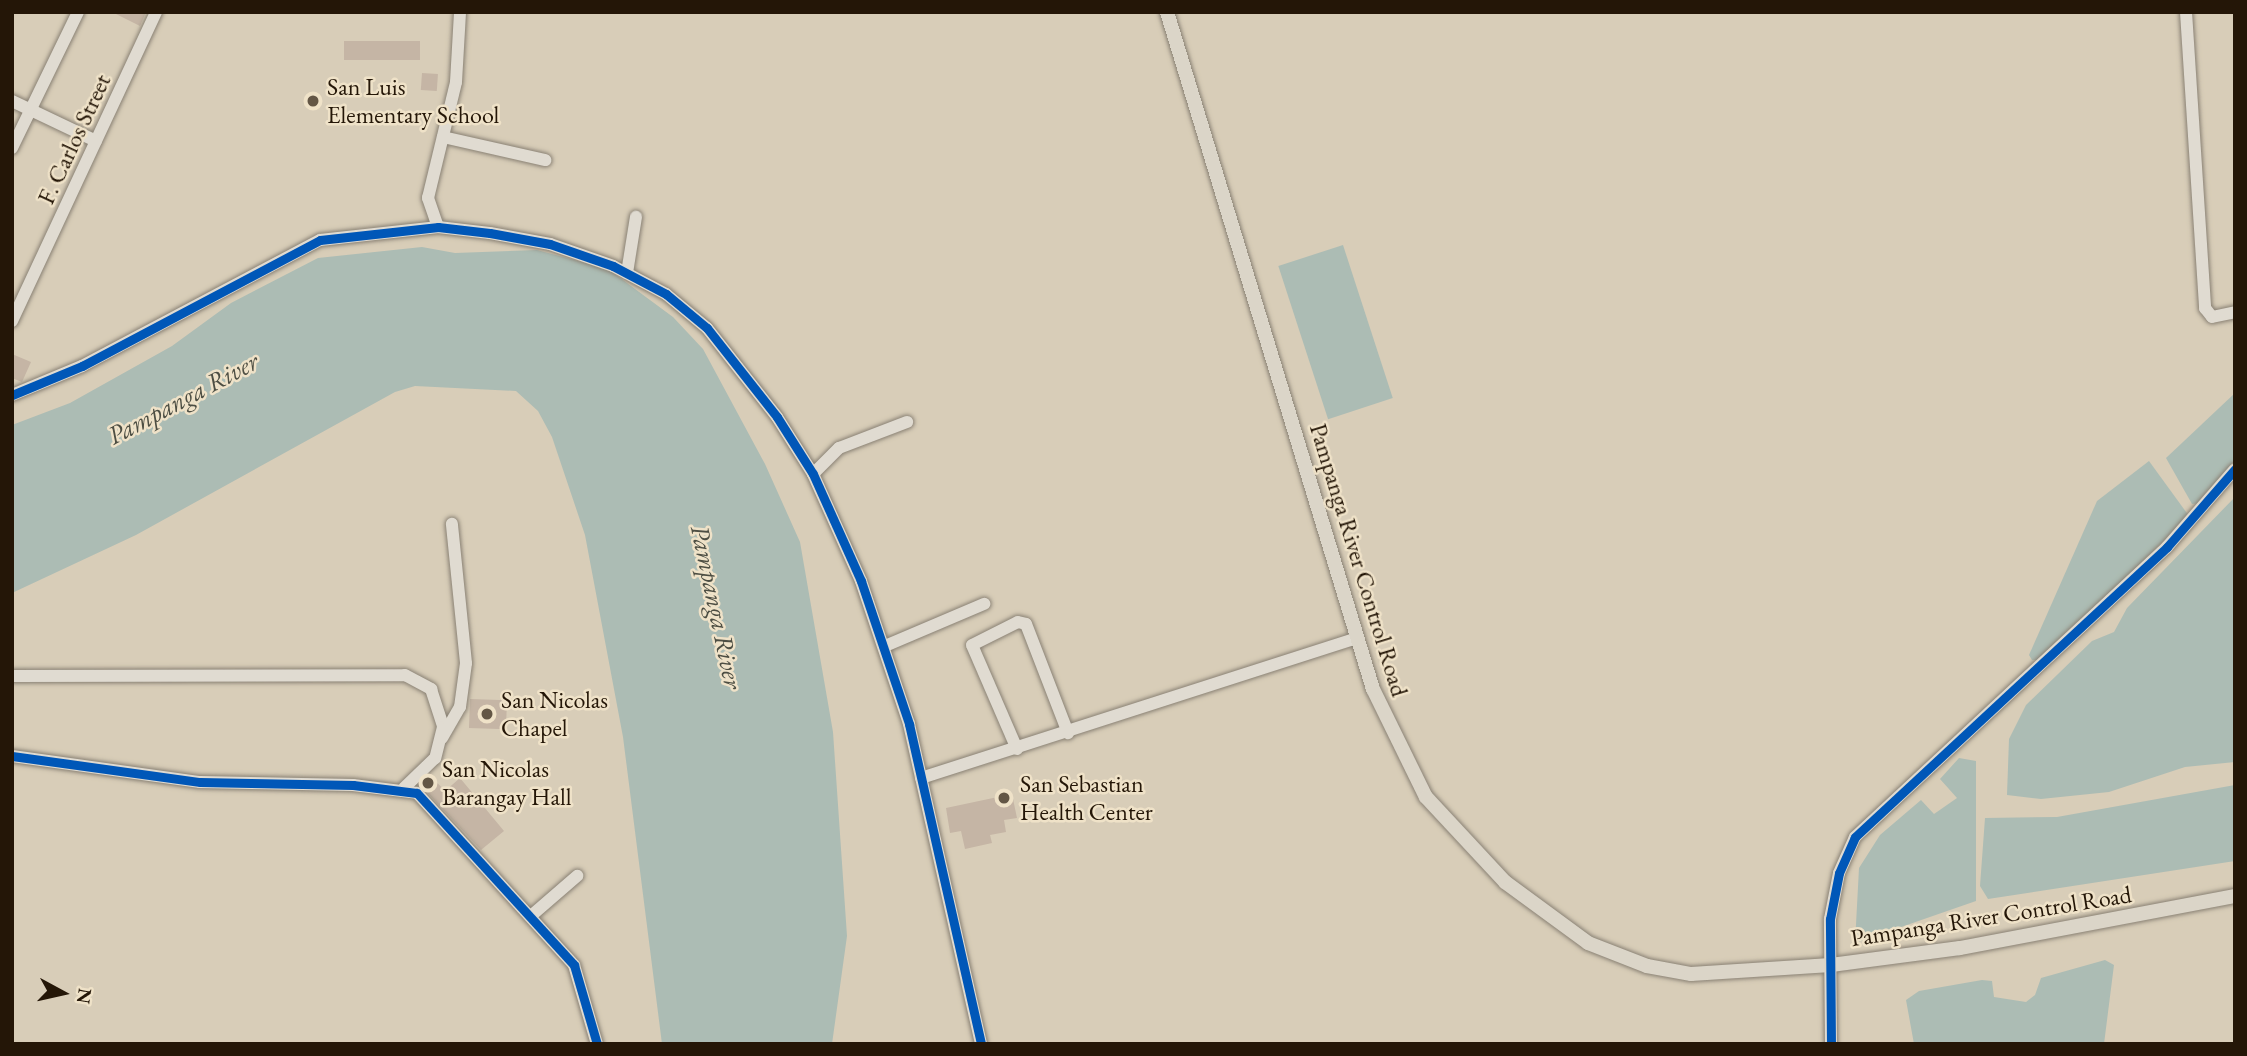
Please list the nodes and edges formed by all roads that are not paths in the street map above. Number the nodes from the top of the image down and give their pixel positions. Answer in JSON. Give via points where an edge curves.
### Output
{"nodes":[{"id":1,"x":78,"y":12,"type":"edge"},
{"id":2,"x":156,"y":12,"type":"edge"},
{"id":3,"x":460,"y":12,"type":"edge"},
{"id":4,"x":1167,"y":12,"type":"edge"},
{"id":5,"x":2186,"y":12,"type":"edge"},
{"id":6,"x":12,"y":101,"type":"edge"},
{"id":7,"x":31,"y":111,"type":"junction"},
{"id":8,"x":443,"y":137,"type":"junction"},
{"id":9,"x":96,"y":141,"type":"junction"},
{"id":10,"x":12,"y":148,"type":"edge"},
{"id":11,"x":545,"y":160,"type":"dead end"},
{"id":12,"x":636,"y":217,"type":"dead end"},
{"id":13,"x":438,"y":227,"type":"junction"},
{"id":14,"x":627,"y":273,"type":"junction"},
{"id":15,"x":2235,"y":312,"type":"edge"},
{"id":16,"x":12,"y":321,"type":"edge"},
{"id":17,"x":12,"y":395,"type":"edge"},
{"id":18,"x":906,"y":422,"type":"dead end"},
{"id":19,"x":2235,"y":469,"type":"edge"},
{"id":20,"x":813,"y":474,"type":"junction"},
{"id":21,"x":452,"y":524,"type":"dead end"},
{"id":22,"x":984,"y":604,"type":"dead end"},
{"id":23,"x":1355,"y":639,"type":"junction"},
{"id":24,"x":885,"y":646,"type":"junction"},
{"id":25,"x":12,"y":676,"type":"edge"},
{"id":26,"x":1068,"y":733,"type":"junction"},
{"id":27,"x":442,"y":738,"type":"junction"},
{"id":28,"x":1017,"y":749,"type":"junction"},
{"id":29,"x":12,"y":756,"type":"edge"},
{"id":30,"x":922,"y":778,"type":"junction"},
{"id":31,"x":404,"y":788,"type":"junction"},
{"id":32,"x":577,"y":876,"type":"dead end"},
{"id":33,"x":2235,"y":896,"type":"edge"},
{"id":34,"x":532,"y":915,"type":"junction"},
{"id":35,"x":1831,"y":965,"type":"junction"},
{"id":36,"x":597,"y":1044,"type":"edge"},
{"id":37,"x":981,"y":1044,"type":"edge"},
{"id":38,"x":1831,"y":1044,"type":"edge"}],
"edges":[{"from":1,"to":7,"type":"street"},
{"from":2,"to":9,"type":"street","name":"F. Carlos Street"},
{"from":3,"to":8,"type":"street","via":[[456,82]]},
{"from":4,"to":23,"type":"main road","name":"Pampanga River Control Road"},
{"from":5,"to":15,"type":"street","via":[[2205,308],[2213,317]]},
{"from":6,"to":7,"type":"street"},
{"from":7,"to":9,"type":"street"},
{"from":7,"to":10,"type":"street"},
{"from":8,"to":11,"type":"street"},
{"from":8,"to":13,"type":"street","via":[[428,198]]},
{"from":9,"to":16,"type":"street","name":"F. Carlos Street"},
{"from":12,"to":14,"type":"street"},
{"from":13,"to":14,"type":"street","via":[[550,244]]},
{"from":13,"to":17,"type":"street","via":[[320,240],[82,366]]},
{"from":14,"to":20,"type":"street","via":[[707,327],[778,417]]},
{"from":18,"to":20,"type":"street","via":[[839,448]]},
{"from":19,"to":35,"type":"street","via":[[2167,547],[1855,837],[1839,873],[1830,919]]},
{"from":20,"to":24,"type":"street"},
{"from":21,"to":27,"type":"street","via":[[466,663],[460,707]]},
{"from":22,"to":24,"type":"street"},
{"from":23,"to":26,"type":"street"},
{"from":23,"to":35,"type":"main road","name":"Pampanga River Control Road","via":[[1395,742],[1426,797],[1462,840],[1545,914],[1588,943],[1647,966],[1690,974]]},
{"from":24,"to":30,"type":"street"},
{"from":25,"to":27,"type":"street","via":[[405,675],[422,681],[437,698]]},
{"from":26,"to":28,"type":"street"},
{"from":26,"to":28,"type":"street","via":[[1026,624],[1018,622],[972,645]]},
{"from":27,"to":31,"type":"street","via":[[435,758]]},
{"from":28,"to":30,"type":"street"},
{"from":29,"to":31,"type":"street","via":[[200,782]]},
{"from":30,"to":37,"type":"street"},
{"from":31,"to":34,"type":"street","via":[[417,793]]},
{"from":32,"to":34,"type":"street"},
{"from":33,"to":35,"type":"main road","name":"Pampanga River Control Road","via":[[1960,948]]},
{"from":34,"to":36,"type":"street","via":[[574,965]]},
{"from":35,"to":38,"type":"street"}]}
